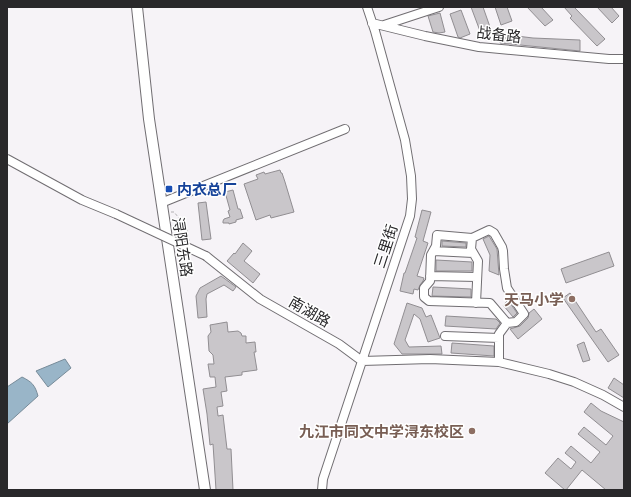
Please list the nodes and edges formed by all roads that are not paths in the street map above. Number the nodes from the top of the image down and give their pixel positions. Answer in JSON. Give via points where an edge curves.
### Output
{"nodes":[{"id":1,"x":137,"y":7,"type":"edge"},
{"id":2,"x":367,"y":7,"type":"edge"},
{"id":3,"x":439,"y":7,"type":"edge"},
{"id":4,"x":372,"y":23,"type":"junction"},
{"id":5,"x":384,"y":26,"type":"junction"},
{"id":6,"x":624,"y":59,"type":"edge"},
{"id":7,"x":345,"y":129,"type":"dead end"},
{"id":8,"x":7,"y":159,"type":"edge"},
{"id":9,"x":162,"y":206,"type":"junction"},
{"id":10,"x":472,"y":238,"type":"junction"},
{"id":11,"x":434,"y":251,"type":"junction"},
{"id":12,"x":473,"y":253,"type":"junction"},
{"id":13,"x":430,"y":276,"type":"junction"},
{"id":14,"x":477,"y":277,"type":"junction"},
{"id":15,"x":476,"y":303,"type":"junction"},
{"id":16,"x":507,"y":323,"type":"junction"},
{"id":17,"x":445,"y":336,"type":"dead end"},
{"id":18,"x":499,"y":338,"type":"junction"},
{"id":19,"x":362,"y":361,"type":"junction"},
{"id":20,"x":499,"y":362,"type":"junction"},
{"id":21,"x":624,"y":407,"type":"edge"},
{"id":22,"x":205,"y":490,"type":"edge"},
{"id":23,"x":322,"y":490,"type":"edge"}],
"edges":[{"from":1,"to":9,"type":"main road","name":"浔阳东路","via":[[149,119]]},
{"from":2,"to":4,"type":"street","name":"三里街"},
{"from":3,"to":5,"type":"street"},
{"from":4,"to":5,"type":"street","name":"战备路"},
{"from":4,"to":19,"type":"street","name":"三里街","via":[[405,140],[412,200],[410,216]]},
{"from":5,"to":6,"type":"street","name":"战备路","via":[[479,47]]},
{"from":7,"to":9,"type":"street"},
{"from":8,"to":19,"type":"street","name":"南湖路","bridge":true,"via":[[82,200],[206,256],[260,299],[339,344]]},
{"from":9,"to":22,"type":"main road","name":"浔阳东路"},
{"from":10,"to":11,"type":"street","via":[[438,235]]},
{"from":10,"to":12,"type":"street","via":[[470,249]]},
{"from":10,"to":16,"type":"street","via":[[489,230],[494,233],[502,247],[507,288],[524,314],[516,322]]},
{"from":11,"to":12,"type":"street"},
{"from":11,"to":13,"type":"street","via":[[431,255]]},
{"from":12,"to":14,"type":"street","via":[[478,262]]},
{"from":13,"to":14,"type":"street"},
{"from":13,"to":15,"type":"street","via":[[430,281],[424,288],[424,297],[429,301]]},
{"from":14,"to":15,"type":"street"},
{"from":15,"to":16,"type":"street","via":[[490,303]]},
{"from":16,"to":18,"type":"street"},
{"from":17,"to":18,"type":"street"},
{"from":18,"to":20,"type":"street"},
{"from":19,"to":20,"type":"street","via":[[430,359]]},
{"from":19,"to":23,"type":"street","name":"三里街","via":[[323,479]]},
{"from":20,"to":21,"type":"street","via":[[574,382]]}]}
